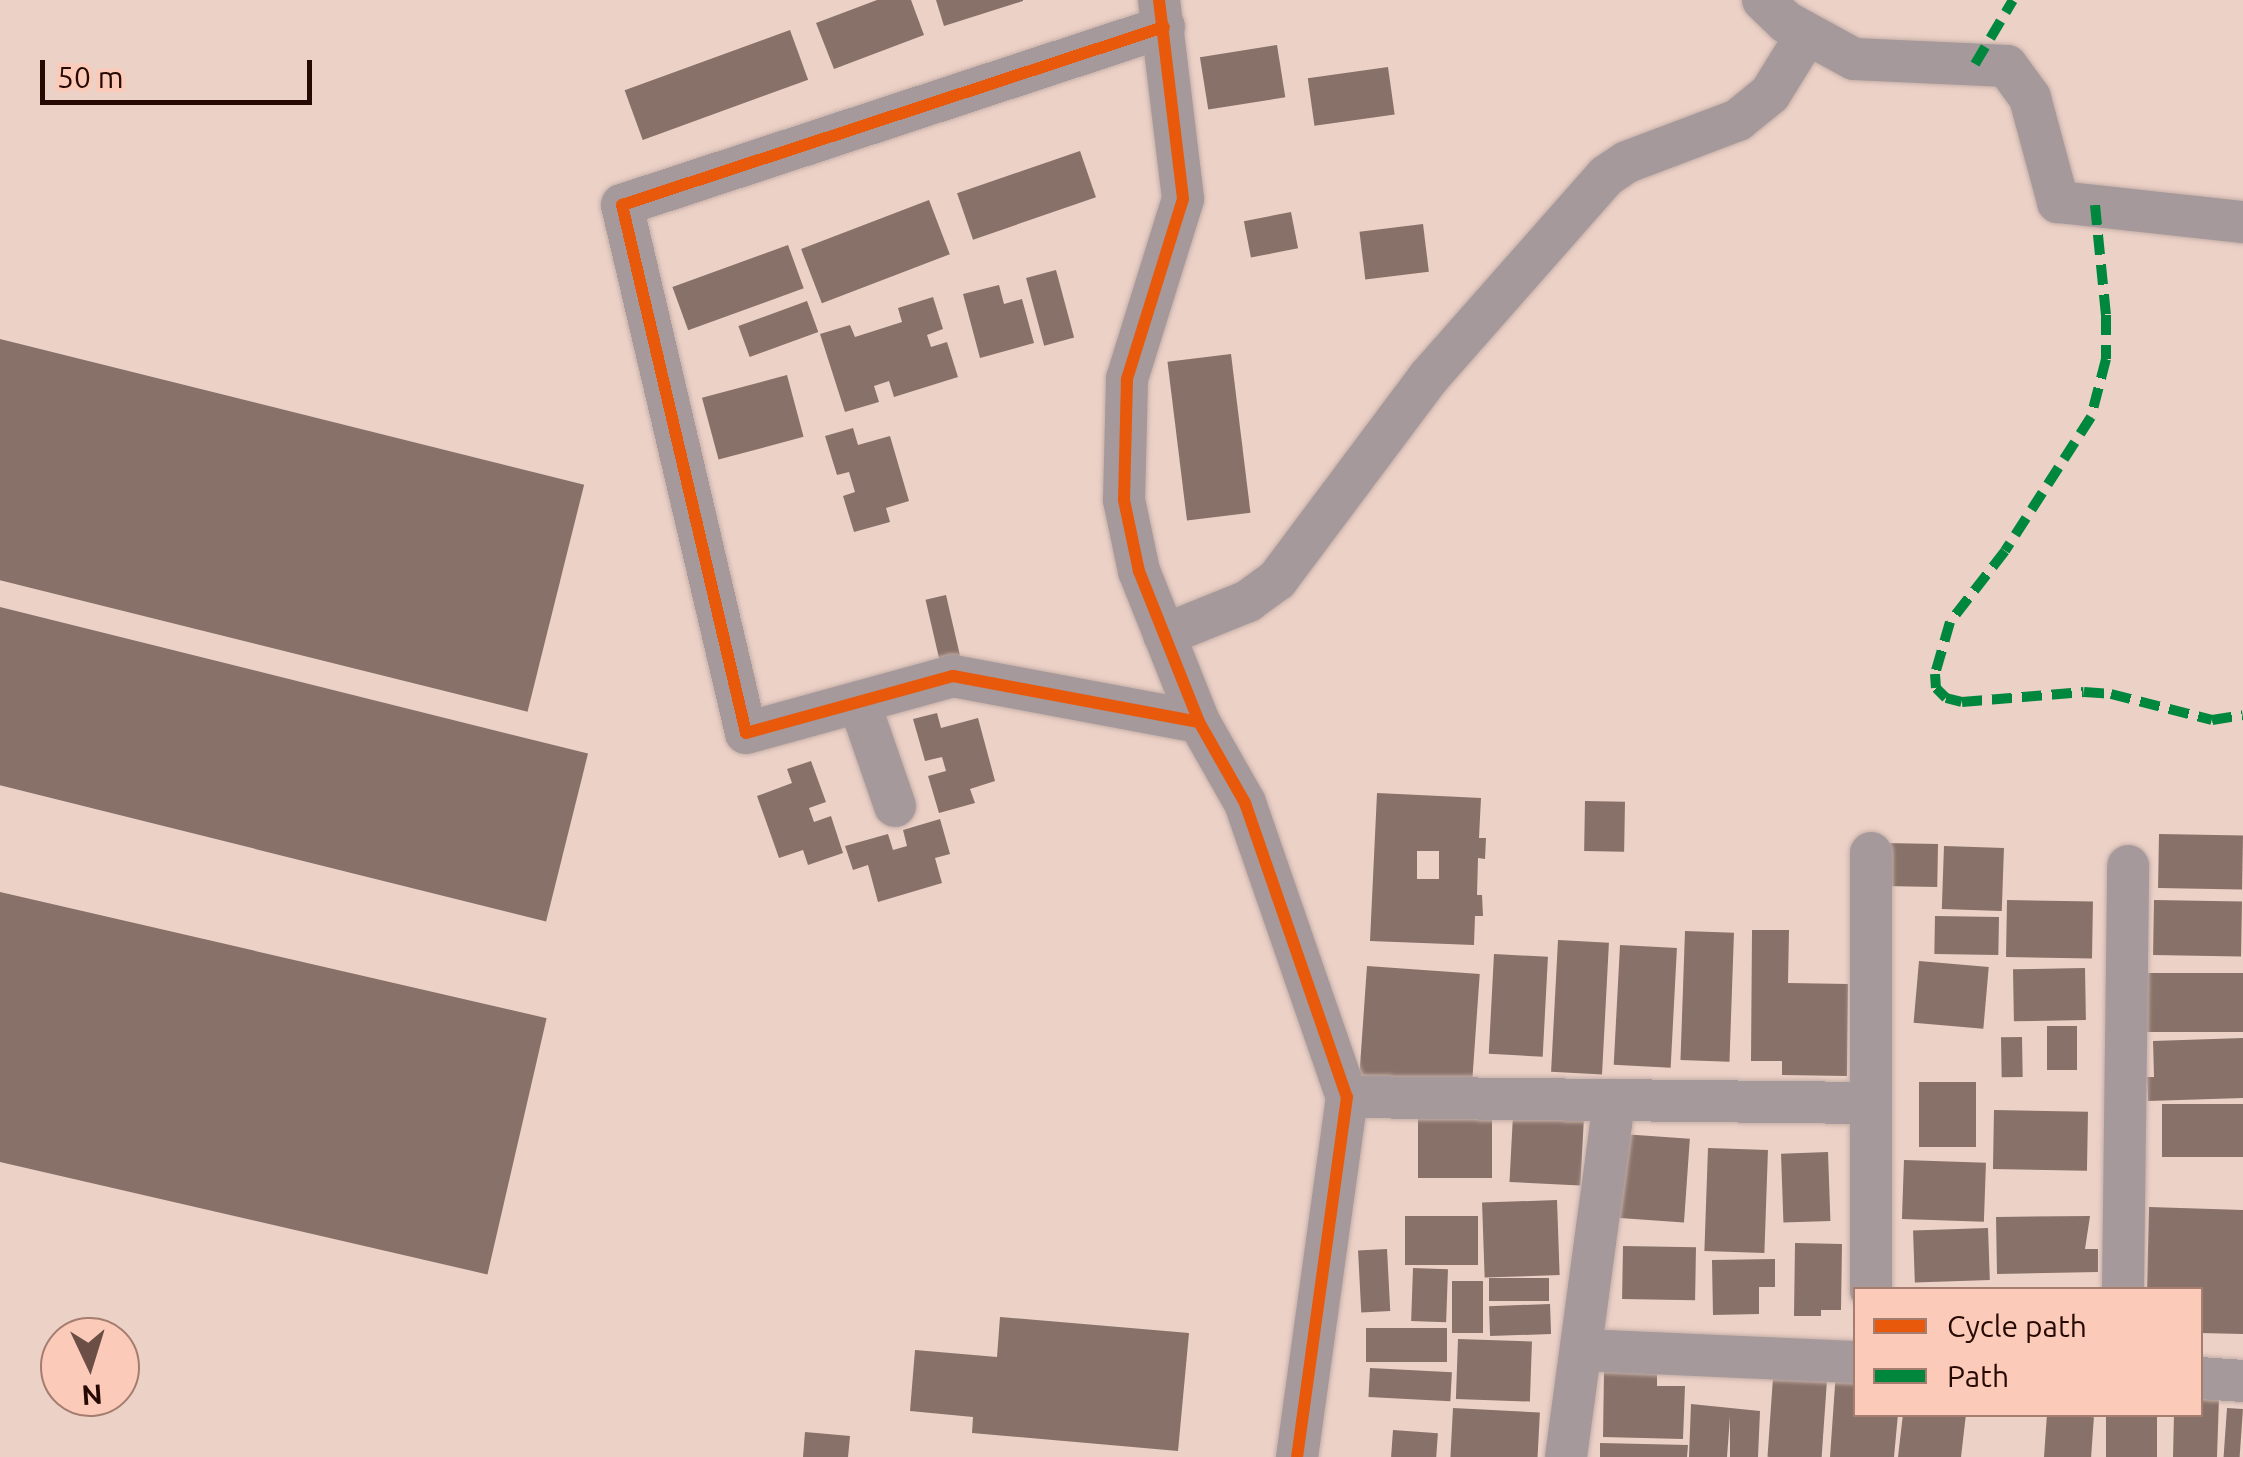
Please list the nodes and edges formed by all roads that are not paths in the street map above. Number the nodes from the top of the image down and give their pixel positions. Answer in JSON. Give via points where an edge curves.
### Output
{"nodes":[{"id":1,"x":1763,"y":0,"type":"edge"},
{"id":2,"x":1162,"y":13,"type":"edge"},
{"id":3,"x":1807,"y":34,"type":"junction"},
{"id":4,"x":2243,"y":222,"type":"edge"},
{"id":5,"x":1164,"y":635,"type":"junction"},
{"id":6,"x":860,"y":702,"type":"junction"},
{"id":7,"x":1198,"y":722,"type":"junction"},
{"id":8,"x":895,"y":806,"type":"dead end"},
{"id":9,"x":1871,"y":854,"type":"dead end"},
{"id":10,"x":2128,"y":866,"type":"dead end"},
{"id":11,"x":1348,"y":1097,"type":"junction"},
{"id":12,"x":1614,"y":1100,"type":"junction"},
{"id":13,"x":1871,"y":1103,"type":"junction"},
{"id":14,"x":1871,"y":1287,"type":"edge"},
{"id":15,"x":2123,"y":1287,"type":"edge"},
{"id":16,"x":1581,"y":1350,"type":"junction"},
{"id":17,"x":1853,"y":1362,"type":"edge"},
{"id":18,"x":2203,"y":1378,"type":"edge"},
{"id":19,"x":2243,"y":1381,"type":"edge"},
{"id":20,"x":1297,"y":1457,"type":"edge"},
{"id":21,"x":1566,"y":1457,"type":"edge"}],
"edges":[{"from":1,"to":3,"type":"street"},
{"from":2,"to":5,"type":"street","via":[[1183,199],[1128,379],[1124,500],[1139,571]]},
{"from":2,"to":6,"type":"street","via":[[622,205],[746,733]]},
{"from":3,"to":4,"type":"street","via":[[1854,59],[2007,66],[2033,108],[2058,202]]},
{"from":3,"to":5,"type":"street","via":[[1770,94],[1738,120],[1606,176],[1428,378],[1276,580],[1248,600]]},
{"from":5,"to":7,"type":"street"},
{"from":6,"to":7,"type":"street","via":[[954,676]]},
{"from":6,"to":8,"type":"street"},
{"from":7,"to":11,"type":"street","via":[[1245,802]]},
{"from":9,"to":13,"type":"street"},
{"from":10,"to":15,"type":"street"},
{"from":11,"to":12,"type":"street"},
{"from":11,"to":20,"type":"street"},
{"from":12,"to":13,"type":"street"},
{"from":12,"to":16,"type":"street"},
{"from":13,"to":14,"type":"street"},
{"from":16,"to":17,"type":"street"},
{"from":16,"to":21,"type":"street"},
{"from":18,"to":19,"type":"street"}]}
